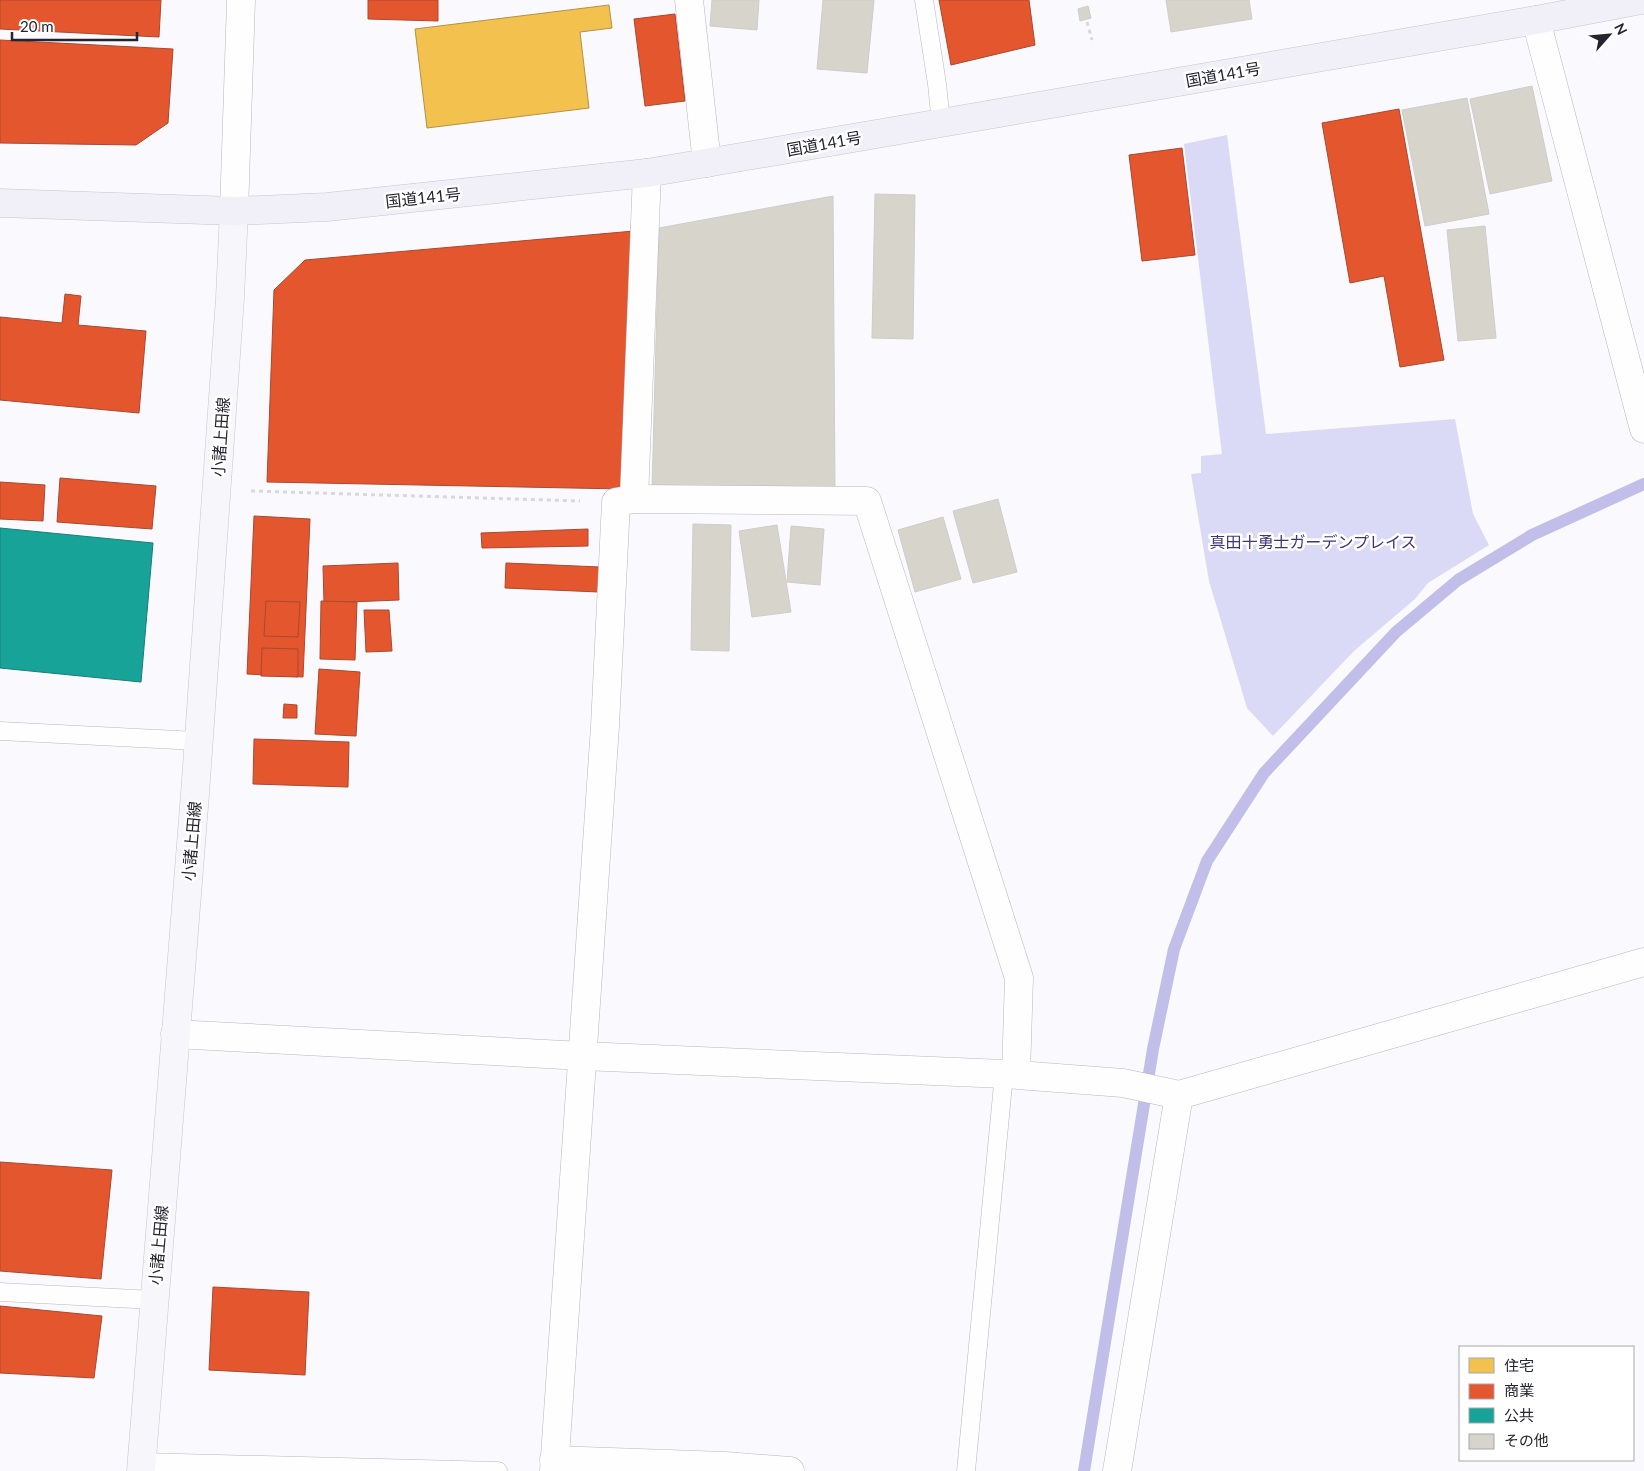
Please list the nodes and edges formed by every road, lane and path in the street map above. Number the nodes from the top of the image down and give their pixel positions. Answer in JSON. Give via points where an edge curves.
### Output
{"nodes":[{"id":1,"x":241,"y":0,"type":"edge"},
{"id":2,"x":689,"y":0,"type":"edge"},
{"id":3,"x":924,"y":0,"type":"edge"},
{"id":4,"x":1641,"y":0,"type":"edge"},
{"id":5,"x":1536,"y":20,"type":"junction"},
{"id":6,"x":1087,"y":22,"type":"dead end"},
{"id":7,"x":1092,"y":40,"type":"dead end"},
{"id":8,"x":941,"y":123,"type":"junction"},
{"id":9,"x":707,"y":163,"type":"junction"},
{"id":10,"x":647,"y":172,"type":"junction"},
{"id":11,"x":0,"y":203,"type":"edge"},
{"id":12,"x":234,"y":211,"type":"junction"},
{"id":13,"x":1644,"y":429,"type":"edge"},
{"id":14,"x":216,"y":490,"type":"junction"},
{"id":15,"x":625,"y":500,"type":"junction"},
{"id":16,"x":0,"y":731,"type":"edge"},
{"id":17,"x":197,"y":741,"type":"junction"},
{"id":18,"x":1644,"y":962,"type":"edge"},
{"id":19,"x":175,"y":1034,"type":"junction"},
{"id":20,"x":583,"y":1056,"type":"junction"},
{"id":21,"x":1010,"y":1074,"type":"junction"},
{"id":22,"x":1176,"y":1095,"type":"junction"},
{"id":23,"x":0,"y":1292,"type":"edge"},
{"id":24,"x":154,"y":1300,"type":"junction"},
{"id":25,"x":554,"y":1466,"type":"edge"},
{"id":26,"x":141,"y":1467,"type":"edge"},
{"id":27,"x":498,"y":1471,"type":"edge"},
{"id":28,"x":790,"y":1471,"type":"edge"},
{"id":29,"x":966,"y":1471,"type":"edge"},
{"id":30,"x":1117,"y":1471,"type":"edge"}],
"edges":[{"from":1,"to":12,"type":"street"},
{"from":2,"to":9,"type":"street"},
{"from":3,"to":8,"type":"lane"},
{"from":4,"to":5,"type":"highway","name":"国道141号"},
{"from":5,"to":8,"type":"highway","name":"国道141号"},
{"from":5,"to":13,"type":"street"},
{"from":6,"to":7,"type":"path"},
{"from":8,"to":9,"type":"highway","name":"国道141号"},
{"from":9,"to":10,"type":"highway","name":"国道141号"},
{"from":10,"to":12,"type":"highway","name":"国道141号","via":[[327,207]]},
{"from":10,"to":15,"type":"street"},
{"from":11,"to":12,"type":"highway","name":"国道141号"},
{"from":12,"to":14,"type":"main road","name":"小諸上田線"},
{"from":14,"to":15,"type":"path"},
{"from":14,"to":17,"type":"main road","name":"小諸上田線"},
{"from":15,"to":20,"type":"street","via":[[605,726]]},
{"from":15,"to":21,"type":"street","via":[[868,501],[1019,978]]},
{"from":16,"to":17,"type":"lane"},
{"from":17,"to":19,"type":"main road","name":"小諸上田線"},
{"from":18,"to":22,"type":"street"},
{"from":19,"to":20,"type":"street"},
{"from":19,"to":24,"type":"main road","name":"小諸上田線"},
{"from":20,"to":21,"type":"street"},
{"from":20,"to":25,"type":"street"},
{"from":21,"to":22,"type":"street","via":[[1124,1083]]},
{"from":21,"to":29,"type":"lane"},
{"from":22,"to":30,"type":"street"},
{"from":23,"to":24,"type":"lane"},
{"from":24,"to":26,"type":"main road","name":"小諸上田線"},
{"from":25,"to":28,"type":"street","via":[[725,1466]]},
{"from":26,"to":27,"type":"lane"}]}
